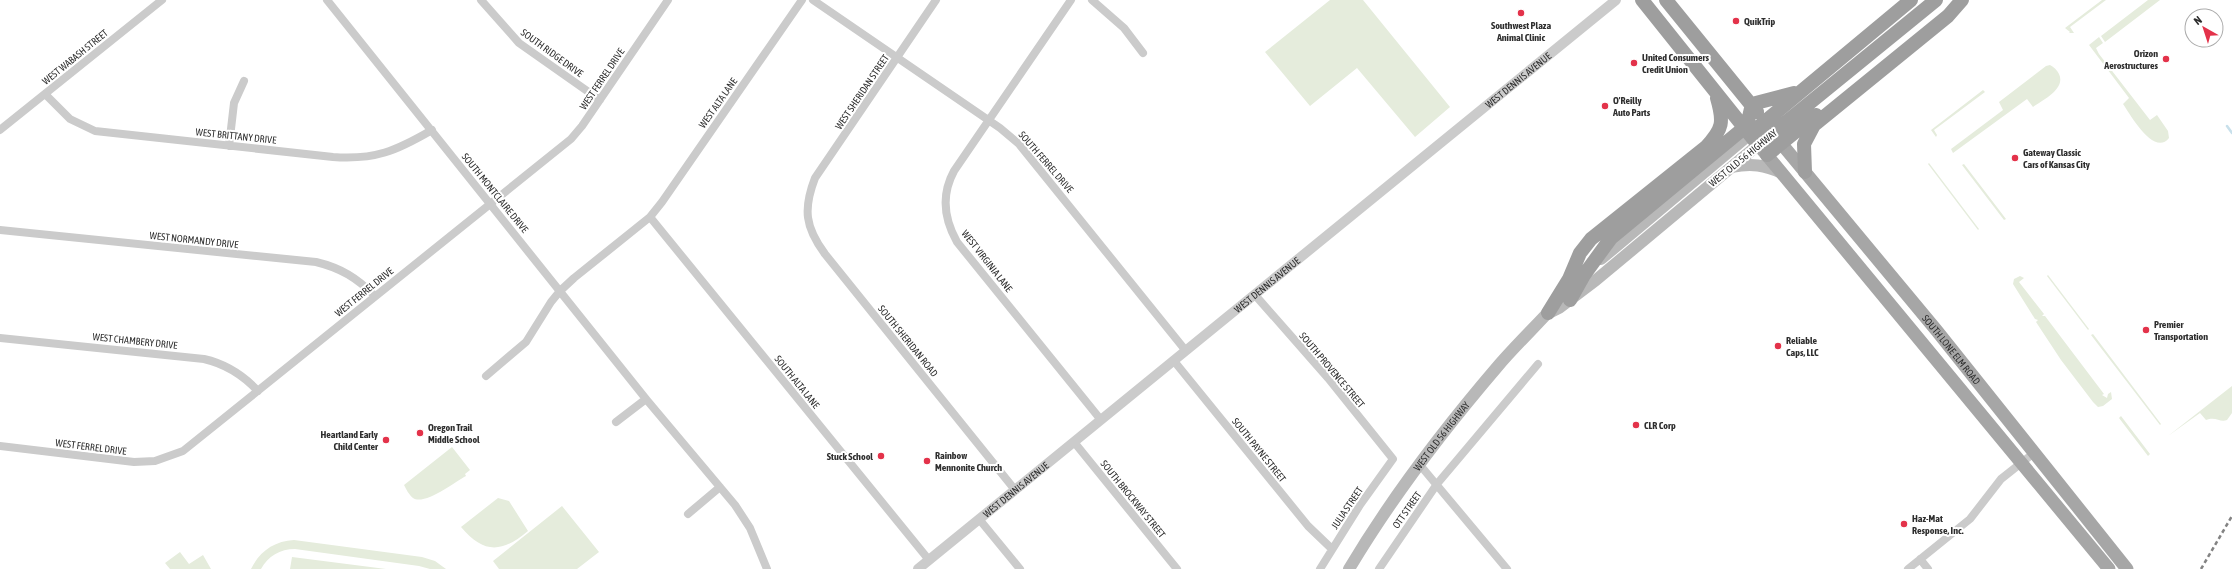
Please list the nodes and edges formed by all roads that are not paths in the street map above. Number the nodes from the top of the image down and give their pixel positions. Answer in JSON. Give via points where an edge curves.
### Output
{"nodes":[{"id":1,"x":162,"y":0,"type":"edge"},
{"id":2,"x":327,"y":0,"type":"edge"},
{"id":3,"x":481,"y":0,"type":"edge"},
{"id":4,"x":668,"y":0,"type":"edge"},
{"id":5,"x":802,"y":0,"type":"edge"},
{"id":6,"x":813,"y":0,"type":"edge"},
{"id":7,"x":936,"y":0,"type":"edge"},
{"id":8,"x":1071,"y":0,"type":"edge"},
{"id":9,"x":1092,"y":0,"type":"edge"},
{"id":10,"x":1616,"y":0,"type":"edge"},
{"id":11,"x":1642,"y":0,"type":"edge"},
{"id":12,"x":1666,"y":0,"type":"edge"},
{"id":13,"x":1911,"y":0,"type":"edge"},
{"id":14,"x":1936,"y":0,"type":"edge"},
{"id":15,"x":1951,"y":0,"type":"edge"},
{"id":16,"x":1962,"y":0,"type":"edge"},
{"id":17,"x":1143,"y":53,"type":"dead end"},
{"id":18,"x":897,"y":58,"type":"junction"},
{"id":19,"x":244,"y":81,"type":"dead end"},
{"id":20,"x":1802,"y":90,"type":"junction"},
{"id":21,"x":1716,"y":93,"type":"junction"},
{"id":22,"x":44,"y":94,"type":"junction"},
{"id":23,"x":600,"y":100,"type":"junction"},
{"id":24,"x":1752,"y":104,"type":"junction"},
{"id":25,"x":988,"y":120,"type":"junction"},
{"id":26,"x":0,"y":130,"type":"edge"},
{"id":27,"x":432,"y":130,"type":"junction"},
{"id":28,"x":1773,"y":133,"type":"junction"},
{"id":29,"x":1755,"y":140,"type":"junction"},
{"id":30,"x":229,"y":146,"type":"junction"},
{"id":31,"x":1731,"y":167,"type":"junction"},
{"id":32,"x":1805,"y":172,"type":"junction"},
{"id":33,"x":1782,"y":173,"type":"junction"},
{"id":34,"x":808,"y":196,"type":"joint"},
{"id":35,"x":492,"y":204,"type":"junction"},
{"id":36,"x":650,"y":217,"type":"junction"},
{"id":37,"x":0,"y":230,"type":"edge"},
{"id":38,"x":1584,"y":275,"type":"junction"},
{"id":39,"x":560,"y":291,"type":"junction"},
{"id":40,"x":1255,"y":295,"type":"junction"},
{"id":41,"x":375,"y":296,"type":"junction"},
{"id":42,"x":1570,"y":300,"type":"junction"},
{"id":43,"x":1548,"y":314,"type":"junction"},
{"id":44,"x":0,"y":338,"type":"edge"},
{"id":45,"x":1186,"y":351,"type":"junction"},
{"id":46,"x":1174,"y":361,"type":"junction"},
{"id":47,"x":1538,"y":364,"type":"dead end"},
{"id":48,"x":486,"y":376,"type":"dead end"},
{"id":49,"x":258,"y":391,"type":"junction"},
{"id":50,"x":646,"y":399,"type":"junction"},
{"id":51,"x":1101,"y":420,"type":"junction"},
{"id":52,"x":616,"y":422,"type":"dead end"},
{"id":53,"x":1074,"y":442,"type":"junction"},
{"id":54,"x":0,"y":446,"type":"edge"},
{"id":55,"x":2034,"y":453,"type":"junction"},
{"id":56,"x":1393,"y":459,"type":"joint"},
{"id":57,"x":2020,"y":464,"type":"junction"},
{"id":58,"x":1420,"y":465,"type":"junction"},
{"id":59,"x":1437,"y":484,"type":"junction"},
{"id":60,"x":720,"y":487,"type":"junction"},
{"id":61,"x":1015,"y":490,"type":"junction"},
{"id":62,"x":688,"y":514,"type":"dead end"},
{"id":63,"x":980,"y":519,"type":"junction"},
{"id":64,"x":1332,"y":549,"type":"junction"},
{"id":65,"x":1920,"y":559,"type":"junction"},
{"id":66,"x":929,"y":560,"type":"junction"},
{"id":67,"x":767,"y":569,"type":"edge"},
{"id":68,"x":918,"y":569,"type":"edge"},
{"id":69,"x":1020,"y":569,"type":"edge"},
{"id":70,"x":1177,"y":569,"type":"edge"},
{"id":71,"x":1320,"y":569,"type":"edge"},
{"id":72,"x":1349,"y":569,"type":"edge"},
{"id":73,"x":1379,"y":569,"type":"edge"},
{"id":74,"x":1507,"y":569,"type":"edge"},
{"id":75,"x":1908,"y":569,"type":"edge"},
{"id":76,"x":1928,"y":569,"type":"edge"},
{"id":77,"x":2109,"y":569,"type":"edge"},
{"id":78,"x":2127,"y":569,"type":"edge"}],
"edges":[{"from":1,"to":22,"type":"street","name":"WEST WABASH STREET"},
{"from":2,"to":27,"type":"street","name":"SOUTH MONTCLAIRE DRIVE"},
{"from":3,"to":23,"type":"street","name":"SOUTH RIDGE DRIVE","via":[[519,43]]},
{"from":4,"to":23,"type":"street","name":"WEST FERREL DRIVE"},
{"from":5,"to":36,"type":"street","name":"WEST ALTA LANE"},
{"from":6,"to":18,"type":"street","name":"SOUTH FERREL DRIVE"},
{"from":7,"to":18,"type":"street","name":"WEST SHERIDAN STREET"},
{"from":8,"to":25,"type":"street","name":"WEST VIRGINIA LANE"},
{"from":9,"to":17,"type":"street","via":[[1124,28]]},
{"from":10,"to":40,"type":"street","name":"WEST DENNIS AVENUE"},
{"from":11,"to":21,"type":"highway"},
{"from":12,"to":24,"type":"highway"},
{"from":13,"to":20,"type":"highway","name":"WEST OLD 56 HIGHWAY"},
{"from":14,"to":28,"type":"highway","name":"WEST OLD 56 HIGHWAY"},
{"from":15,"to":28,"type":"highway"},
{"from":16,"to":32,"type":"highway","via":[[1948,16],[1814,125],[1804,144]]},
{"from":18,"to":25,"type":"street","name":"SOUTH FERREL DRIVE"},
{"from":18,"to":34,"type":"street","name":"WEST SHERIDAN STREET","via":[[815,178]]},
{"from":19,"to":30,"type":"street","via":[[234,103]]},
{"from":20,"to":24,"type":"highway"},
{"from":20,"to":28,"type":"highway","name":"WEST OLD 56 HIGHWAY"},
{"from":21,"to":29,"type":"highway"},
{"from":21,"to":43,"type":"highway","via":[[1722,123],[1715,137],[1706,147],[1591,239],[1580,253],[1569,279]]},
{"from":22,"to":26,"type":"street","name":"WEST WABASH STREET"},
{"from":22,"to":30,"type":"street","name":"WEST BRITTANY DRIVE","via":[[70,119],[95,131]]},
{"from":23,"to":35,"type":"street","name":"WEST FERREL DRIVE","via":[[571,139]]},
{"from":24,"to":28,"type":"highway"},
{"from":24,"to":29,"type":"highway","via":[[1750,116]]},
{"from":25,"to":45,"type":"street","name":"SOUTH FERREL DRIVE","via":[[1019,144]]},
{"from":25,"to":51,"type":"street","name":"WEST VIRGINIA LANE","via":[[950,179],[945,205],[951,230],[957,242]]},
{"from":27,"to":30,"type":"street","name":"WEST BRITTANY DRIVE","via":[[390,152],[364,158]]},
{"from":27,"to":35,"type":"street","name":"SOUTH MONTCLAIRE DRIVE"},
{"from":28,"to":29,"type":"highway","name":"WEST OLD 56 HIGHWAY"},
{"from":28,"to":29,"type":"highway"},
{"from":28,"to":32,"type":"main road","name":"SOUTH LONE ELM ROAD"},
{"from":29,"to":31,"type":"main road","name":"WEST OLD 56 HIGHWAY"},
{"from":29,"to":33,"type":"main road","name":"SOUTH LONE ELM ROAD"},
{"from":29,"to":38,"type":"highway","via":[[1624,226]]},
{"from":31,"to":33,"type":"main road","via":[[1757,164]]},
{"from":31,"to":42,"type":"main road","name":"WEST OLD 56 HIGHWAY"},
{"from":32,"to":55,"type":"main road","name":"SOUTH LONE ELM ROAD"},
{"from":33,"to":57,"type":"main road","name":"SOUTH LONE ELM ROAD"},
{"from":34,"to":61,"type":"street","name":"SOUTH SHERIDAN ROAD","via":[[807,216],[816,242]]},
{"from":35,"to":39,"type":"street","name":"SOUTH MONTCLAIRE DRIVE"},
{"from":35,"to":41,"type":"street","name":"WEST FERREL DRIVE"},
{"from":36,"to":39,"type":"street"},
{"from":36,"to":66,"type":"street","name":"SOUTH ALTA LANE"},
{"from":37,"to":41,"type":"street","name":"WEST NORMANDY DRIVE","via":[[316,262],[349,274]]},
{"from":38,"to":42,"type":"highway"},
{"from":38,"to":43,"type":"main road","name":"WEST OLD 56 HIGHWAY"},
{"from":39,"to":48,"type":"street","via":[[526,342]]},
{"from":39,"to":50,"type":"street","name":"SOUTH MONTCLAIRE DRIVE"},
{"from":40,"to":45,"type":"street","name":"WEST DENNIS AVENUE"},
{"from":40,"to":56,"type":"street","name":"SOUTH PROVENCE STREET","via":[[1328,378]]},
{"from":41,"to":49,"type":"street","name":"WEST FERREL DRIVE"},
{"from":42,"to":43,"type":"main road","name":"WEST OLD 56 HIGHWAY"},
{"from":43,"to":58,"type":"main road","name":"WEST OLD 56 HIGHWAY","via":[[1498,366]]},
{"from":44,"to":49,"type":"street","name":"WEST CHAMBERY DRIVE","via":[[204,359],[219,363],[238,373]]},
{"from":45,"to":46,"type":"street","name":"WEST DENNIS AVENUE"},
{"from":46,"to":51,"type":"street","name":"WEST DENNIS AVENUE"},
{"from":46,"to":64,"type":"street","name":"SOUTH PAYNE STREET","via":[[1308,526]]},
{"from":47,"to":59,"type":"street","name":"OTT STREET"},
{"from":49,"to":54,"type":"street","name":"WEST FERREL DRIVE","via":[[183,451],[155,461],[134,462]]},
{"from":50,"to":52,"type":"street"},
{"from":50,"to":60,"type":"street","name":"SOUTH MONTCLAIRE DRIVE"},
{"from":51,"to":53,"type":"street","name":"WEST DENNIS AVENUE"},
{"from":53,"to":61,"type":"street","name":"WEST DENNIS AVENUE"},
{"from":53,"to":70,"type":"street","name":"SOUTH BROCKWAY STREET"},
{"from":55,"to":57,"type":"street"},
{"from":55,"to":78,"type":"main road","name":"SOUTH LONE ELM ROAD"},
{"from":56,"to":64,"type":"street","name":"JULIA STREET"},
{"from":57,"to":65,"type":"street","via":[[2000,479],[1970,519]]},
{"from":57,"to":77,"type":"main road","name":"SOUTH LONE ELM ROAD"},
{"from":58,"to":59,"type":"street"},
{"from":58,"to":72,"type":"main road","name":"WEST OLD 56 HIGHWAY"},
{"from":59,"to":73,"type":"street","name":"OTT STREET"},
{"from":59,"to":74,"type":"street"},
{"from":60,"to":62,"type":"street"},
{"from":60,"to":67,"type":"street","name":"SOUTH MONTCLAIRE DRIVE","via":[[750,528]]},
{"from":61,"to":63,"type":"street","name":"WEST DENNIS AVENUE"},
{"from":63,"to":66,"type":"street","name":"WEST DENNIS AVENUE"},
{"from":63,"to":69,"type":"street"},
{"from":64,"to":71,"type":"street","name":"JULIA STREET"},
{"from":65,"to":75,"type":"street"},
{"from":65,"to":76,"type":"street"},
{"from":66,"to":68,"type":"street","name":"WEST DENNIS AVENUE"}]}
